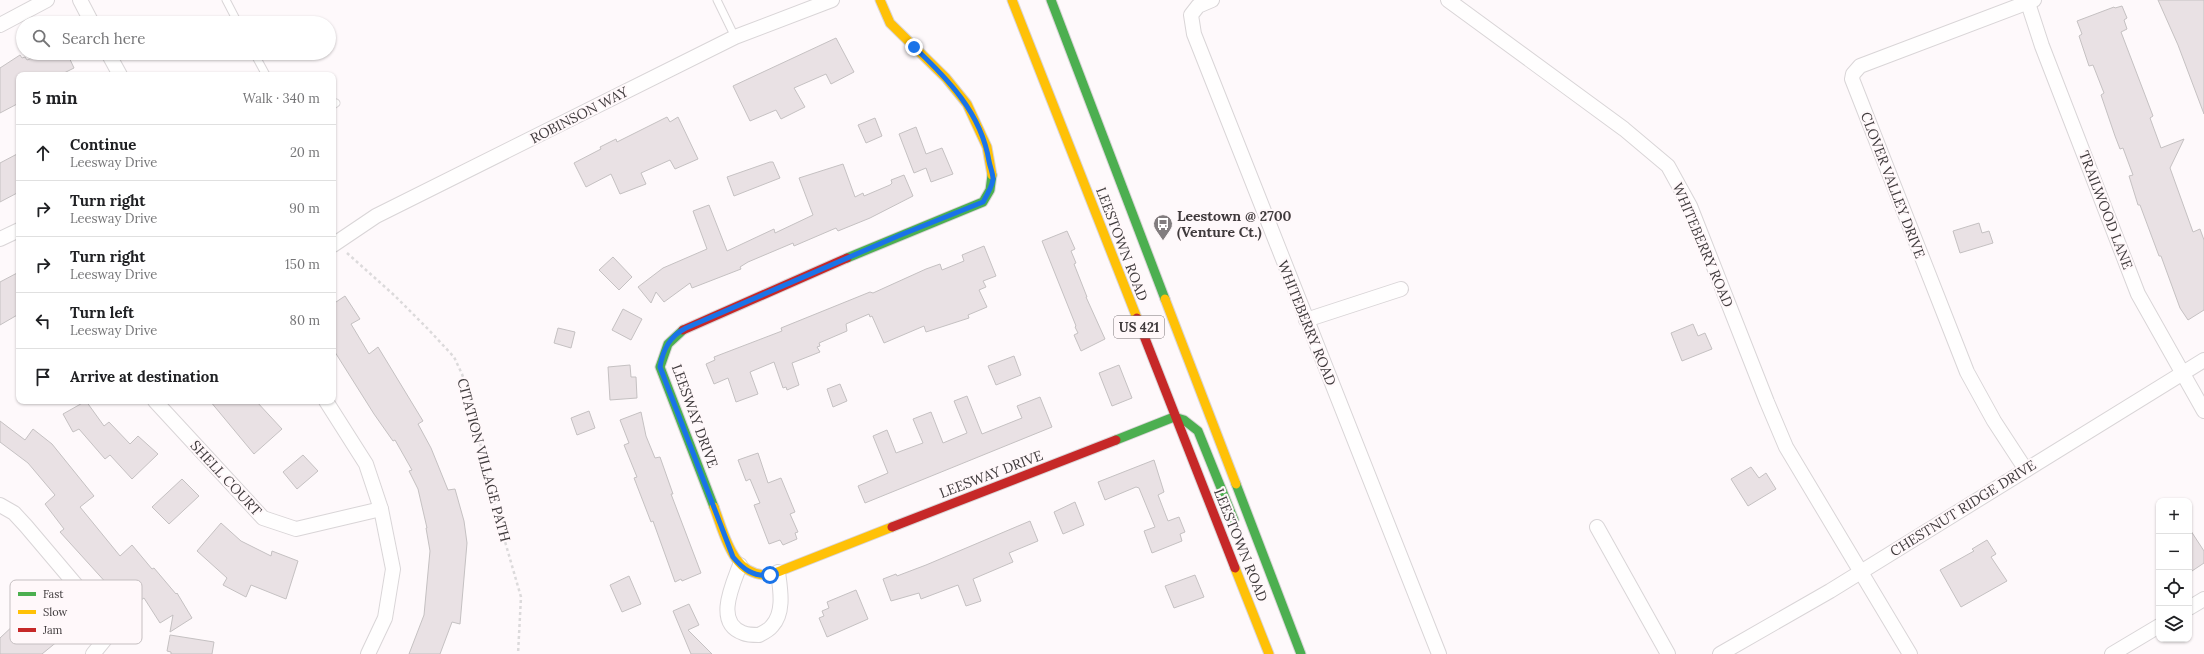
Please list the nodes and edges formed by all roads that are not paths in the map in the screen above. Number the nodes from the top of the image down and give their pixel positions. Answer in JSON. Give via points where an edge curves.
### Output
{"nodes":[{"id":1,"x":47,"y":0,"type":"edge"},
{"id":2,"x":80,"y":0,"type":"edge"},
{"id":3,"x":226,"y":0,"type":"edge"},
{"id":4,"x":717,"y":0,"type":"edge"},
{"id":5,"x":832,"y":0,"type":"edge"},
{"id":6,"x":880,"y":0,"type":"edge"},
{"id":7,"x":1012,"y":0,"type":"edge"},
{"id":8,"x":1051,"y":0,"type":"edge"},
{"id":9,"x":1212,"y":0,"type":"edge"},
{"id":10,"x":1448,"y":0,"type":"edge"},
{"id":11,"x":2030,"y":1,"type":"edge"},
{"id":12,"x":16,"y":16,"type":"edge"},
{"id":13,"x":17,"y":16,"type":"edge"},
{"id":14,"x":88,"y":16,"type":"edge"},
{"id":15,"x":234,"y":16,"type":"edge"},
{"id":16,"x":0,"y":25,"type":"edge"},
{"id":17,"x":735,"y":37,"type":"junction"},
{"id":18,"x":112,"y":60,"type":"edge"},
{"id":19,"x":258,"y":60,"type":"edge"},
{"id":20,"x":118,"y":72,"type":"edge"},
{"id":21,"x":264,"y":72,"type":"edge"},
{"id":22,"x":16,"y":231,"type":"edge"},
{"id":23,"x":0,"y":239,"type":"edge"},
{"id":24,"x":336,"y":243,"type":"edge"},
{"id":25,"x":1401,"y":289,"type":"dead end"},
{"id":26,"x":1306,"y":320,"type":"junction"},
{"id":27,"x":2204,"y":360,"type":"edge"},
{"id":28,"x":2182,"y":373,"type":"junction"},
{"id":29,"x":158,"y":404,"type":"edge"},
{"id":30,"x":328,"y":404,"type":"edge"},
{"id":31,"x":2204,"y":411,"type":"edge"},
{"id":32,"x":1174,"y":417,"type":"junction"},
{"id":33,"x":2026,"y":470,"type":"junction"},
{"id":34,"x":0,"y":505,"type":"edge"},
{"id":35,"x":381,"y":509,"type":"junction"},
{"id":36,"x":1597,"y":527,"type":"dead end"},
{"id":37,"x":1240,"y":531,"type":"dead end"},
{"id":38,"x":1255,"y":562,"type":"dead end"},
{"id":39,"x":740,"y":565,"type":"junction"},
{"id":40,"x":1862,"y":571,"type":"junction"},
{"id":41,"x":778,"y":572,"type":"junction"},
{"id":42,"x":1270,"y":573,"type":"junction"},
{"id":43,"x":72,"y":580,"type":"edge"},
{"id":44,"x":2204,"y":599,"type":"edge"},
{"id":45,"x":2192,"y":606,"type":"edge"},
{"id":46,"x":2156,"y":628,"type":"edge"},
{"id":47,"x":101,"y":644,"type":"edge"},
{"id":48,"x":93,"y":654,"type":"edge"},
{"id":49,"x":368,"y":654,"type":"edge"},
{"id":50,"x":1269,"y":654,"type":"edge"},
{"id":51,"x":1301,"y":654,"type":"edge"},
{"id":52,"x":1439,"y":654,"type":"edge"},
{"id":53,"x":1668,"y":654,"type":"edge"},
{"id":54,"x":1720,"y":654,"type":"edge"},
{"id":55,"x":1910,"y":654,"type":"edge"},
{"id":56,"x":2112,"y":654,"type":"edge"}],
"edges":[{"from":1,"to":13,"type":"street"},
{"from":2,"to":14,"type":"street"},
{"from":3,"to":15,"type":"lane"},
{"from":4,"to":17,"type":"lane"},
{"from":5,"to":17,"type":"street","name":"ROBINSON WAY"},
{"from":6,"to":39,"type":"main road","name":"LEESWAY DRIVE","via":[[890,23],[946,78],[967,104],[987,147],[993,179],[983,202],[693,325],[678,332],[671,339],[663,352],[660,367],[733,557]]},
{"from":7,"to":32,"type":"main road","name":"LEESTOWN ROAD","number":"US 421"},
{"from":8,"to":42,"type":"main road","name":"LEESTOWN ROAD","number":"US 421"},
{"from":9,"to":26,"type":"street","name":"WHITEBERRY ROAD","via":[[1198,6],[1191,15],[1194,34]]},
{"from":10,"to":40,"type":"street","name":"WHITEBERRY ROAD","via":[[1624,129],[1668,166],[1690,206],[1786,447]]},
{"from":11,"to":28,"type":"street","name":"TRAILWOOD LANE","via":[[2042,46],[2138,294]]},
{"from":11,"to":33,"type":"street","name":"CLOVER VALLEY DRIVE","via":[[1860,66],[1852,79],[1967,372],[1994,421]]},
{"from":12,"to":16,"type":"street"},
{"from":17,"to":24,"type":"street","name":"ROBINSON WAY","via":[[383,213]]},
{"from":18,"to":20,"type":"street"},
{"from":19,"to":21,"type":"lane"},
{"from":22,"to":23,"type":"street"},
{"from":25,"to":26,"type":"street"},
{"from":26,"to":52,"type":"street","name":"WHITEBERRY ROAD"},
{"from":27,"to":28,"type":"street","name":"CHESTNUT RIDGE DRIVE"},
{"from":28,"to":31,"type":"street","name":"TRAILWOOD LANE"},
{"from":28,"to":33,"type":"street","name":"CHESTNUT RIDGE DRIVE"},
{"from":29,"to":35,"type":"street","name":"SHELL COURT","via":[[263,518],[296,529]]},
{"from":30,"to":35,"type":"street","via":[[366,464]]},
{"from":32,"to":37,"type":"main road","via":[[1184,420],[1198,431]]},
{"from":32,"to":41,"type":"main road","name":"LEESWAY DRIVE"},
{"from":32,"to":50,"type":"main road","name":"LEESTOWN ROAD","number":"US 421"},
{"from":33,"to":40,"type":"street","name":"CHESTNUT RIDGE DRIVE"},
{"from":34,"to":43,"type":"street","via":[[14,513]]},
{"from":35,"to":49,"type":"street","via":[[393,569],[385,618]]},
{"from":36,"to":53,"type":"street"},
{"from":38,"to":42,"type":"main road"},
{"from":39,"to":41,"type":"main road","name":"LEESWAY DRIVE","via":[[756,575]]},
{"from":39,"to":41,"type":"street","via":[[726,610],[731,624],[742,633],[759,635],[772,626],[779,612],[781,593]]},
{"from":40,"to":54,"type":"street","name":"CHESTNUT RIDGE DRIVE"},
{"from":40,"to":55,"type":"street","name":"WHITEBERRY ROAD"},
{"from":42,"to":51,"type":"main road","name":"LEESTOWN ROAD","number":"US 421"},
{"from":44,"to":45,"type":"street"},
{"from":46,"to":56,"type":"street"},
{"from":47,"to":48,"type":"street"}]}
